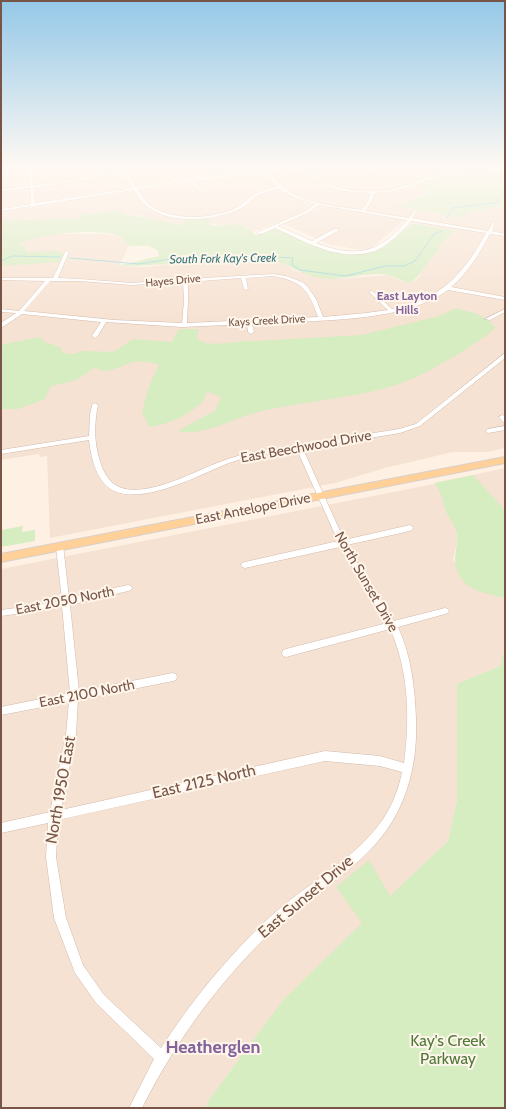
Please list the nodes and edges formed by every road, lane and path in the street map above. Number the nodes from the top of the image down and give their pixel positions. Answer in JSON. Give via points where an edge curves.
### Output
{"nodes":[{"id":1,"x":294,"y":218,"type":"edge"},
{"id":2,"x":397,"y":218,"type":"edge"},
{"id":3,"x":410,"y":220,"type":"junction"},
{"id":4,"x":494,"y":223,"type":"dead end"},
{"id":5,"x":276,"y":226,"type":"junction"},
{"id":6,"x":336,"y":230,"type":"dead end"},
{"id":7,"x":489,"y":232,"type":"junction"},
{"id":8,"x":260,"y":233,"type":"dead end"},
{"id":9,"x":505,"y":235,"type":"edge"},
{"id":10,"x":312,"y":243,"type":"junction"},
{"id":11,"x":67,"y":252,"type":"dead end"},
{"id":12,"x":243,"y":276,"type":"junction"},
{"id":13,"x":1,"y":279,"type":"edge"},
{"id":14,"x":185,"y":279,"type":"junction"},
{"id":15,"x":48,"y":280,"type":"junction"},
{"id":16,"x":55,"y":280,"type":"junction"},
{"id":17,"x":446,"y":288,"type":"junction"},
{"id":18,"x":246,"y":289,"type":"dead end"},
{"id":19,"x":372,"y":292,"type":"dead end"},
{"id":20,"x":505,"y":299,"type":"edge"},
{"id":21,"x":390,"y":309,"type":"junction"},
{"id":22,"x":1,"y":310,"type":"edge"},
{"id":23,"x":505,"y":310,"type":"edge"},
{"id":24,"x":21,"y":312,"type":"junction"},
{"id":25,"x":321,"y":318,"type":"junction"},
{"id":26,"x":488,"y":319,"type":"dead end"},
{"id":27,"x":105,"y":320,"type":"junction"},
{"id":28,"x":249,"y":322,"type":"junction"},
{"id":29,"x":184,"y":325,"type":"junction"},
{"id":30,"x":1,"y":326,"type":"edge"},
{"id":31,"x":251,"y":332,"type":"dead end"},
{"id":32,"x":95,"y":336,"type":"dead end"},
{"id":33,"x":505,"y":356,"type":"edge"},
{"id":34,"x":96,"y":405,"type":"dead end"},
{"id":35,"x":505,"y":428,"type":"edge"},
{"id":36,"x":488,"y":431,"type":"dead end"},
{"id":37,"x":93,"y":437,"type":"junction"},
{"id":38,"x":299,"y":448,"type":"junction"},
{"id":39,"x":1,"y":452,"type":"edge"},
{"id":40,"x":505,"y":460,"type":"edge"},
{"id":41,"x":320,"y":496,"type":"junction"},
{"id":42,"x":410,"y":528,"type":"dead end"},
{"id":43,"x":342,"y":542,"type":"junction"},
{"id":44,"x":60,"y":547,"type":"junction"},
{"id":45,"x":1,"y":558,"type":"edge"},
{"id":46,"x":245,"y":565,"type":"dead end"},
{"id":47,"x":128,"y":588,"type":"dead end"},
{"id":48,"x":65,"y":603,"type":"junction"},
{"id":49,"x":444,"y":611,"type":"dead end"},
{"id":50,"x":1,"y":613,"type":"edge"},
{"id":51,"x":392,"y":625,"type":"junction"},
{"id":52,"x":286,"y":653,"type":"dead end"},
{"id":53,"x":406,"y":664,"type":"joint"},
{"id":54,"x":173,"y":677,"type":"dead end"},
{"id":55,"x":75,"y":696,"type":"junction"},
{"id":56,"x":1,"y":711,"type":"edge"},
{"id":57,"x":408,"y":769,"type":"junction"},
{"id":58,"x":54,"y":816,"type":"junction"},
{"id":59,"x":1,"y":828,"type":"edge"},
{"id":60,"x":162,"y":1057,"type":"junction"},
{"id":61,"x":135,"y":1108,"type":"edge"}],
"edges":[{"from":1,"to":5,"type":"street"},
{"from":2,"to":3,"type":"street"},
{"from":3,"to":7,"type":"street"},
{"from":3,"to":10,"type":"street","via":[[375,249],[366,252]]},
{"from":4,"to":7,"type":"street","name":"Kays Creek Drive"},
{"from":5,"to":8,"type":"street"},
{"from":5,"to":10,"type":"street"},
{"from":6,"to":10,"type":"street"},
{"from":7,"to":9,"type":"street"},
{"from":7,"to":17,"type":"street","name":"Kays Creek Drive","via":[[472,263]]},
{"from":11,"to":16,"type":"street"},
{"from":12,"to":14,"type":"street","name":"Hayes Drive"},
{"from":12,"to":18,"type":"street"},
{"from":12,"to":25,"type":"street","name":"Hayes Drive","via":[[273,274],[302,283],[310,289]]},
{"from":13,"to":15,"type":"street","name":"Hayes Drive"},
{"from":14,"to":16,"type":"street","name":"Hayes Drive","via":[[124,284]]},
{"from":14,"to":29,"type":"street"},
{"from":15,"to":16,"type":"street","name":"Hayes Drive"},
{"from":15,"to":24,"type":"street"},
{"from":17,"to":20,"type":"street"},
{"from":17,"to":21,"type":"street","name":"Kays Creek Drive","via":[[433,297]]},
{"from":19,"to":21,"type":"street"},
{"from":21,"to":25,"type":"street","name":"Kays Creek Drive"},
{"from":22,"to":24,"type":"street","name":"Kays Creek Drive"},
{"from":23,"to":26,"type":"street"},
{"from":24,"to":27,"type":"street","name":"Kays Creek Drive"},
{"from":24,"to":30,"type":"street"},
{"from":25,"to":28,"type":"street","name":"Kays Creek Drive"},
{"from":27,"to":29,"type":"street","name":"Kays Creek Drive"},
{"from":27,"to":32,"type":"street"},
{"from":28,"to":29,"type":"street","name":"Kays Creek Drive"},
{"from":28,"to":31,"type":"street"},
{"from":33,"to":38,"type":"street","name":"East Beechwood Drive","via":[[418,425]]},
{"from":34,"to":37,"type":"street","via":[[92,413]]},
{"from":35,"to":36,"type":"street"},
{"from":37,"to":38,"type":"street","name":"East Beechwood Drive","via":[[98,468],[106,481],[120,491],[139,491],[188,479],[242,457]]},
{"from":37,"to":39,"type":"street"},
{"from":38,"to":41,"type":"street","name":"North Sunset Drive"},
{"from":40,"to":41,"type":"main road","name":"East Antelope Drive"},
{"from":41,"to":43,"type":"street","name":"North Sunset Drive"},
{"from":41,"to":44,"type":"main road","name":"East Antelope Drive"},
{"from":42,"to":43,"type":"street"},
{"from":43,"to":46,"type":"street"},
{"from":43,"to":51,"type":"street","name":"North Sunset Drive"},
{"from":44,"to":45,"type":"main road","name":"East Antelope Drive"},
{"from":44,"to":48,"type":"street","name":"North 1950 East"},
{"from":47,"to":48,"type":"street","name":"East 2050 North"},
{"from":48,"to":50,"type":"street","name":"East 2050 North"},
{"from":48,"to":55,"type":"street","name":"North 1950 East"},
{"from":49,"to":51,"type":"street"},
{"from":51,"to":52,"type":"street"},
{"from":51,"to":53,"type":"street","name":"North Sunset Drive"},
{"from":53,"to":57,"type":"street","name":"East Sunset Drive","via":[[412,706]]},
{"from":54,"to":55,"type":"street","name":"East 2100 North"},
{"from":55,"to":56,"type":"street","name":"East 2100 North"},
{"from":55,"to":58,"type":"street","name":"North 1950 East","via":[[71,734]]},
{"from":57,"to":58,"type":"street","name":"East 2125 North","via":[[380,761],[325,756]]},
{"from":57,"to":60,"type":"street","name":"East Sunset Drive","via":[[397,806],[366,847],[275,920],[227,969]]},
{"from":58,"to":59,"type":"street","name":"East 2125 North"},
{"from":58,"to":60,"type":"street","name":"North 1950 East","via":[[50,858],[53,885],[60,918],[80,969],[100,999]]},
{"from":60,"to":61,"type":"street","name":"East Sunset Drive"}]}
